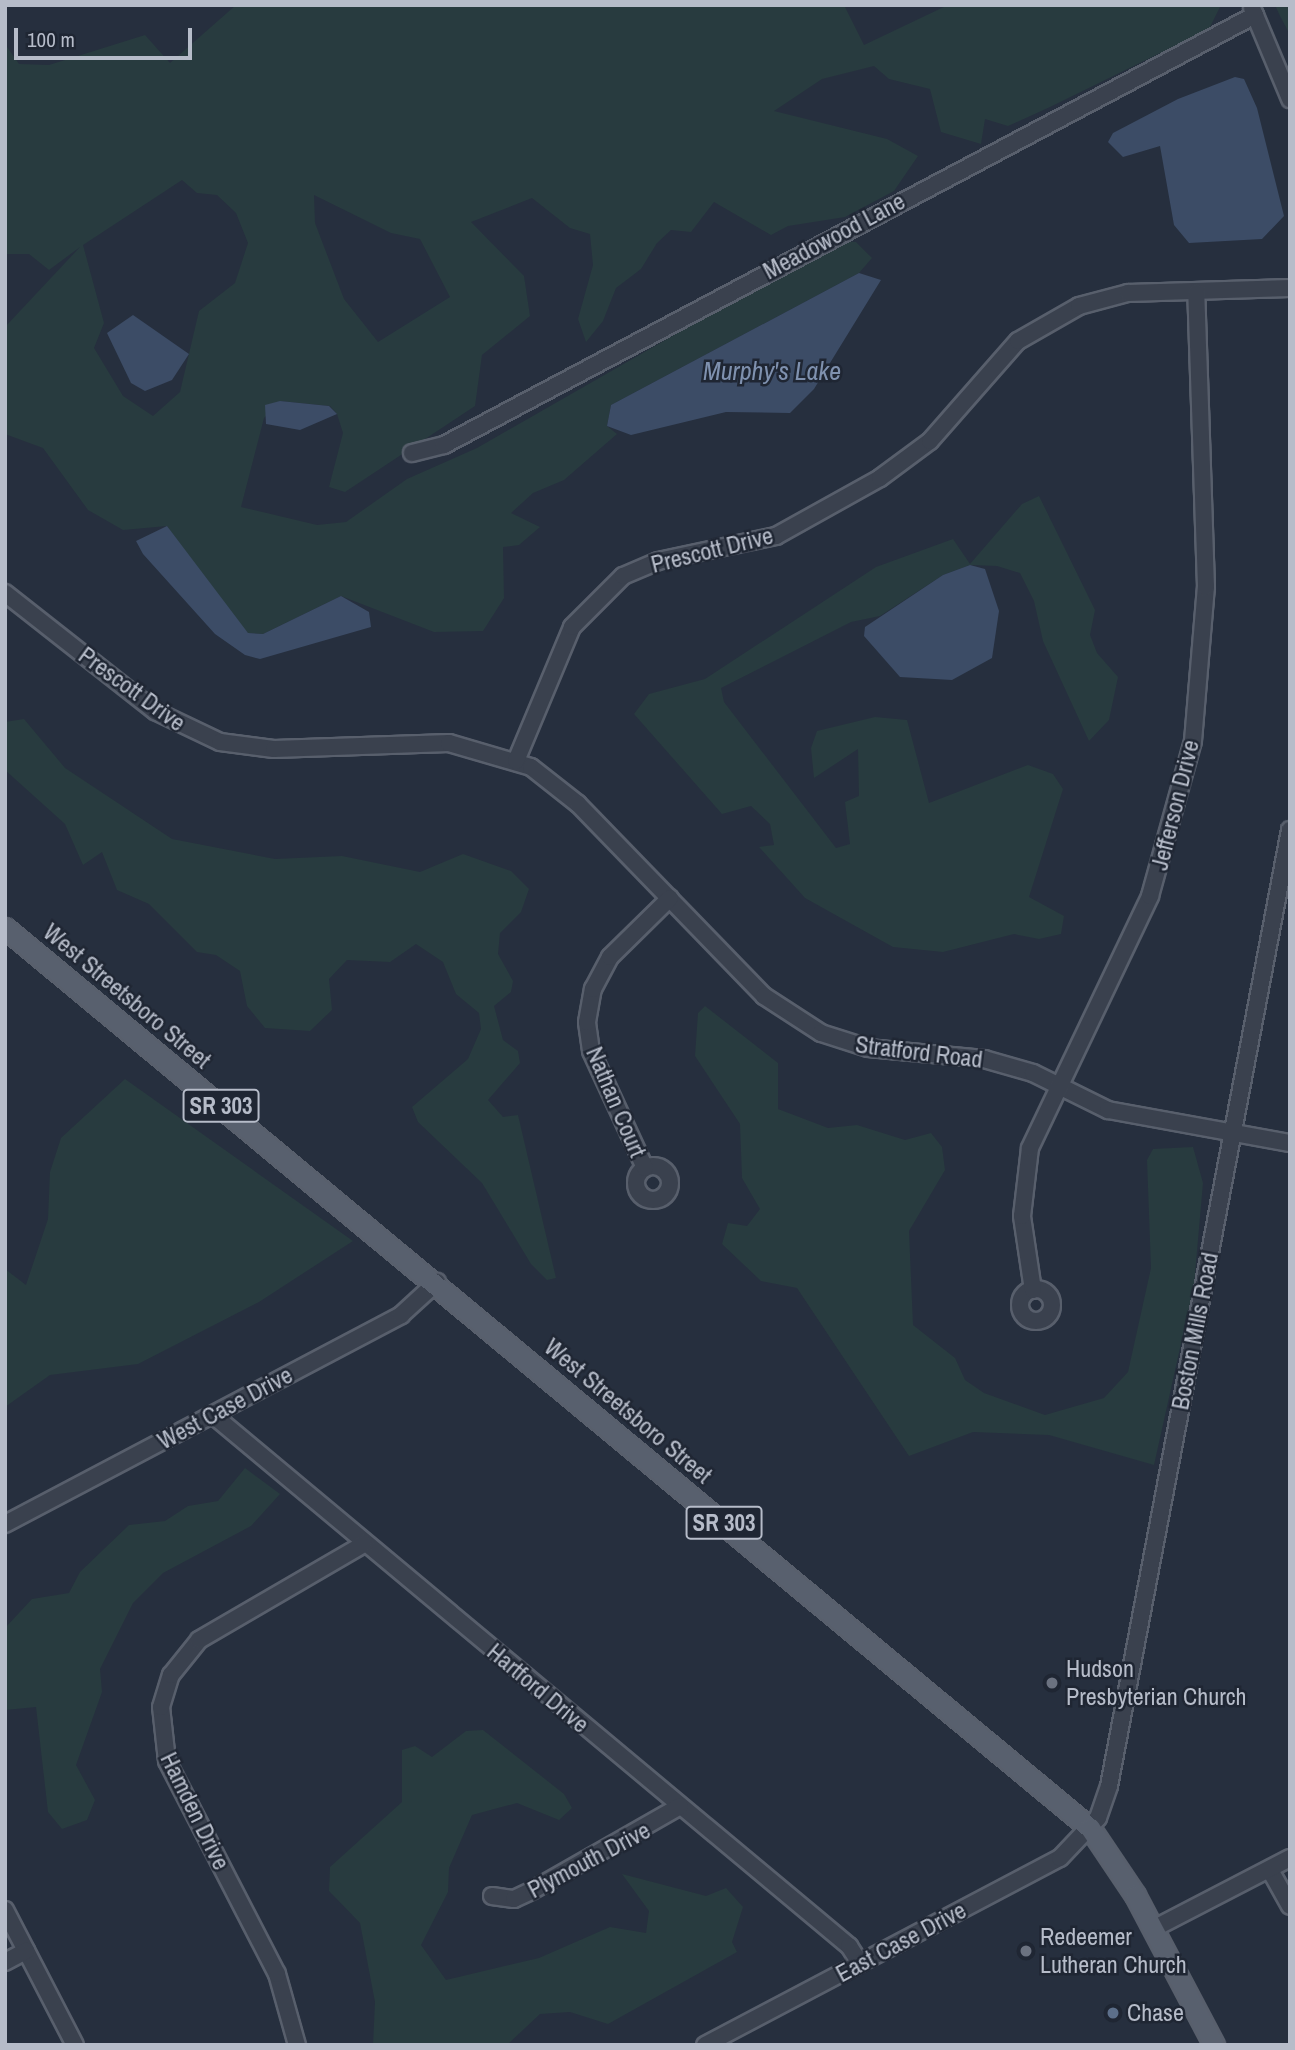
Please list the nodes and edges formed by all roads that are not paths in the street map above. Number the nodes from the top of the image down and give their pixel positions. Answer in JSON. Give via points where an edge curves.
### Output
{"nodes":[{"id":1,"x":1253,"y":10,"type":"edge"},
{"id":2,"x":1290,"y":99,"type":"edge"},
{"id":3,"x":1290,"y":288,"type":"edge"},
{"id":4,"x":1196,"y":292,"type":"junction"},
{"id":5,"x":412,"y":453,"type":"dead end"},
{"id":6,"x":5,"y":593,"type":"edge"},
{"id":7,"x":516,"y":761,"type":"junction"},
{"id":8,"x":1290,"y":830,"type":"edge"},
{"id":9,"x":670,"y":898,"type":"junction"},
{"id":10,"x":5,"y":928,"type":"edge"},
{"id":11,"x":1056,"y":1087,"type":"junction"},
{"id":12,"x":1231,"y":1136,"type":"junction"},
{"id":13,"x":1290,"y":1143,"type":"edge"},
{"id":14,"x":645,"y":1168,"type":"dead end"},
{"id":15,"x":437,"y":1282,"type":"junction"},
{"id":16,"x":1033,"y":1290,"type":"dead end"},
{"id":17,"x":213,"y":1415,"type":"junction"},
{"id":18,"x":5,"y":1524,"type":"edge"},
{"id":19,"x":364,"y":1544,"type":"junction"},
{"id":20,"x":680,"y":1806,"type":"junction"},
{"id":21,"x":1090,"y":1828,"type":"junction"},
{"id":22,"x":1290,"y":1858,"type":"edge"},
{"id":23,"x":1270,"y":1870,"type":"junction"},
{"id":24,"x":492,"y":1896,"type":"dead end"},
{"id":25,"x":1290,"y":1906,"type":"edge"},
{"id":26,"x":5,"y":1910,"type":"edge"},
{"id":27,"x":1153,"y":1929,"type":"junction"},
{"id":28,"x":26,"y":1951,"type":"junction"},
{"id":29,"x":5,"y":1962,"type":"edge"},
{"id":30,"x":860,"y":1963,"type":"junction"},
{"id":31,"x":75,"y":2045,"type":"edge"},
{"id":32,"x":297,"y":2045,"type":"edge"},
{"id":33,"x":705,"y":2045,"type":"edge"},
{"id":34,"x":1214,"y":2045,"type":"edge"}],
"edges":[{"from":1,"to":2,"type":"street"},
{"from":1,"to":5,"type":"street","name":"Meadowood Lane","via":[[444,444]]},
{"from":3,"to":4,"type":"street","name":"Prescott Drive"},
{"from":4,"to":7,"type":"street","name":"Prescott Drive","via":[[1112,296],[1048,320],[1009,349],[930,441],[880,478],[776,536],[658,561],[608,587],[562,646]]},
{"from":4,"to":11,"type":"street","name":"Jefferson Drive","via":[[1206,587],[1190,758],[1145,908]]},
{"from":6,"to":7,"type":"street","name":"Prescott Drive","via":[[155,711],[219,742],[274,749],[449,743]]},
{"from":7,"to":9,"type":"street","name":"Stratford Road","via":[[564,791]]},
{"from":8,"to":12,"type":"street","name":"Boston Mills Road"},
{"from":9,"to":11,"type":"street","name":"Stratford Road","via":[[764,996],[821,1033],[868,1048],[984,1059]]},
{"from":9,"to":14,"type":"street","name":"Nathan Court","via":[[610,957],[593,989],[587,1022],[591,1052]]},
{"from":10,"to":15,"type":"main road","name":"West Streetsboro Street","number":"SR 303"},
{"from":11,"to":12,"type":"street","name":"Stratford Road","via":[[1108,1110]]},
{"from":11,"to":16,"type":"street","name":"Jefferson Drive","via":[[1030,1148],[1023,1188],[1023,1249]]},
{"from":12,"to":13,"type":"street","name":"Stratford Road"},
{"from":12,"to":21,"type":"street","name":"Boston Mills Road","via":[[1110,1786]]},
{"from":15,"to":17,"type":"street","name":"West Case Drive","via":[[408,1311]]},
{"from":15,"to":21,"type":"main road","name":"West Streetsboro Street","number":"SR 303"},
{"from":17,"to":18,"type":"street","name":"West Case Drive"},
{"from":17,"to":19,"type":"street","name":"Hartford Drive"},
{"from":19,"to":20,"type":"street","name":"Hartford Drive"},
{"from":19,"to":32,"type":"street","name":"Hamden Drive","via":[[200,1640],[171,1675],[161,1707],[167,1760],[277,1974]]},
{"from":20,"to":24,"type":"street","name":"Plymouth Drive","via":[[533,1890],[514,1899]]},
{"from":20,"to":30,"type":"street","name":"Hartford Drive","via":[[849,1946]]},
{"from":21,"to":27,"type":"main road","name":"West Streetsboro Street","number":"SR 303"},
{"from":21,"to":30,"type":"street","name":"East Case Drive","via":[[1060,1858]]},
{"from":22,"to":23,"type":"street"},
{"from":23,"to":25,"type":"street"},
{"from":23,"to":27,"type":"street"},
{"from":26,"to":28,"type":"street"},
{"from":27,"to":34,"type":"main road","name":"West Streetsboro Street","number":"SR 303"},
{"from":28,"to":29,"type":"street"},
{"from":28,"to":31,"type":"street"},
{"from":30,"to":33,"type":"street","name":"East Case Drive"}]}
